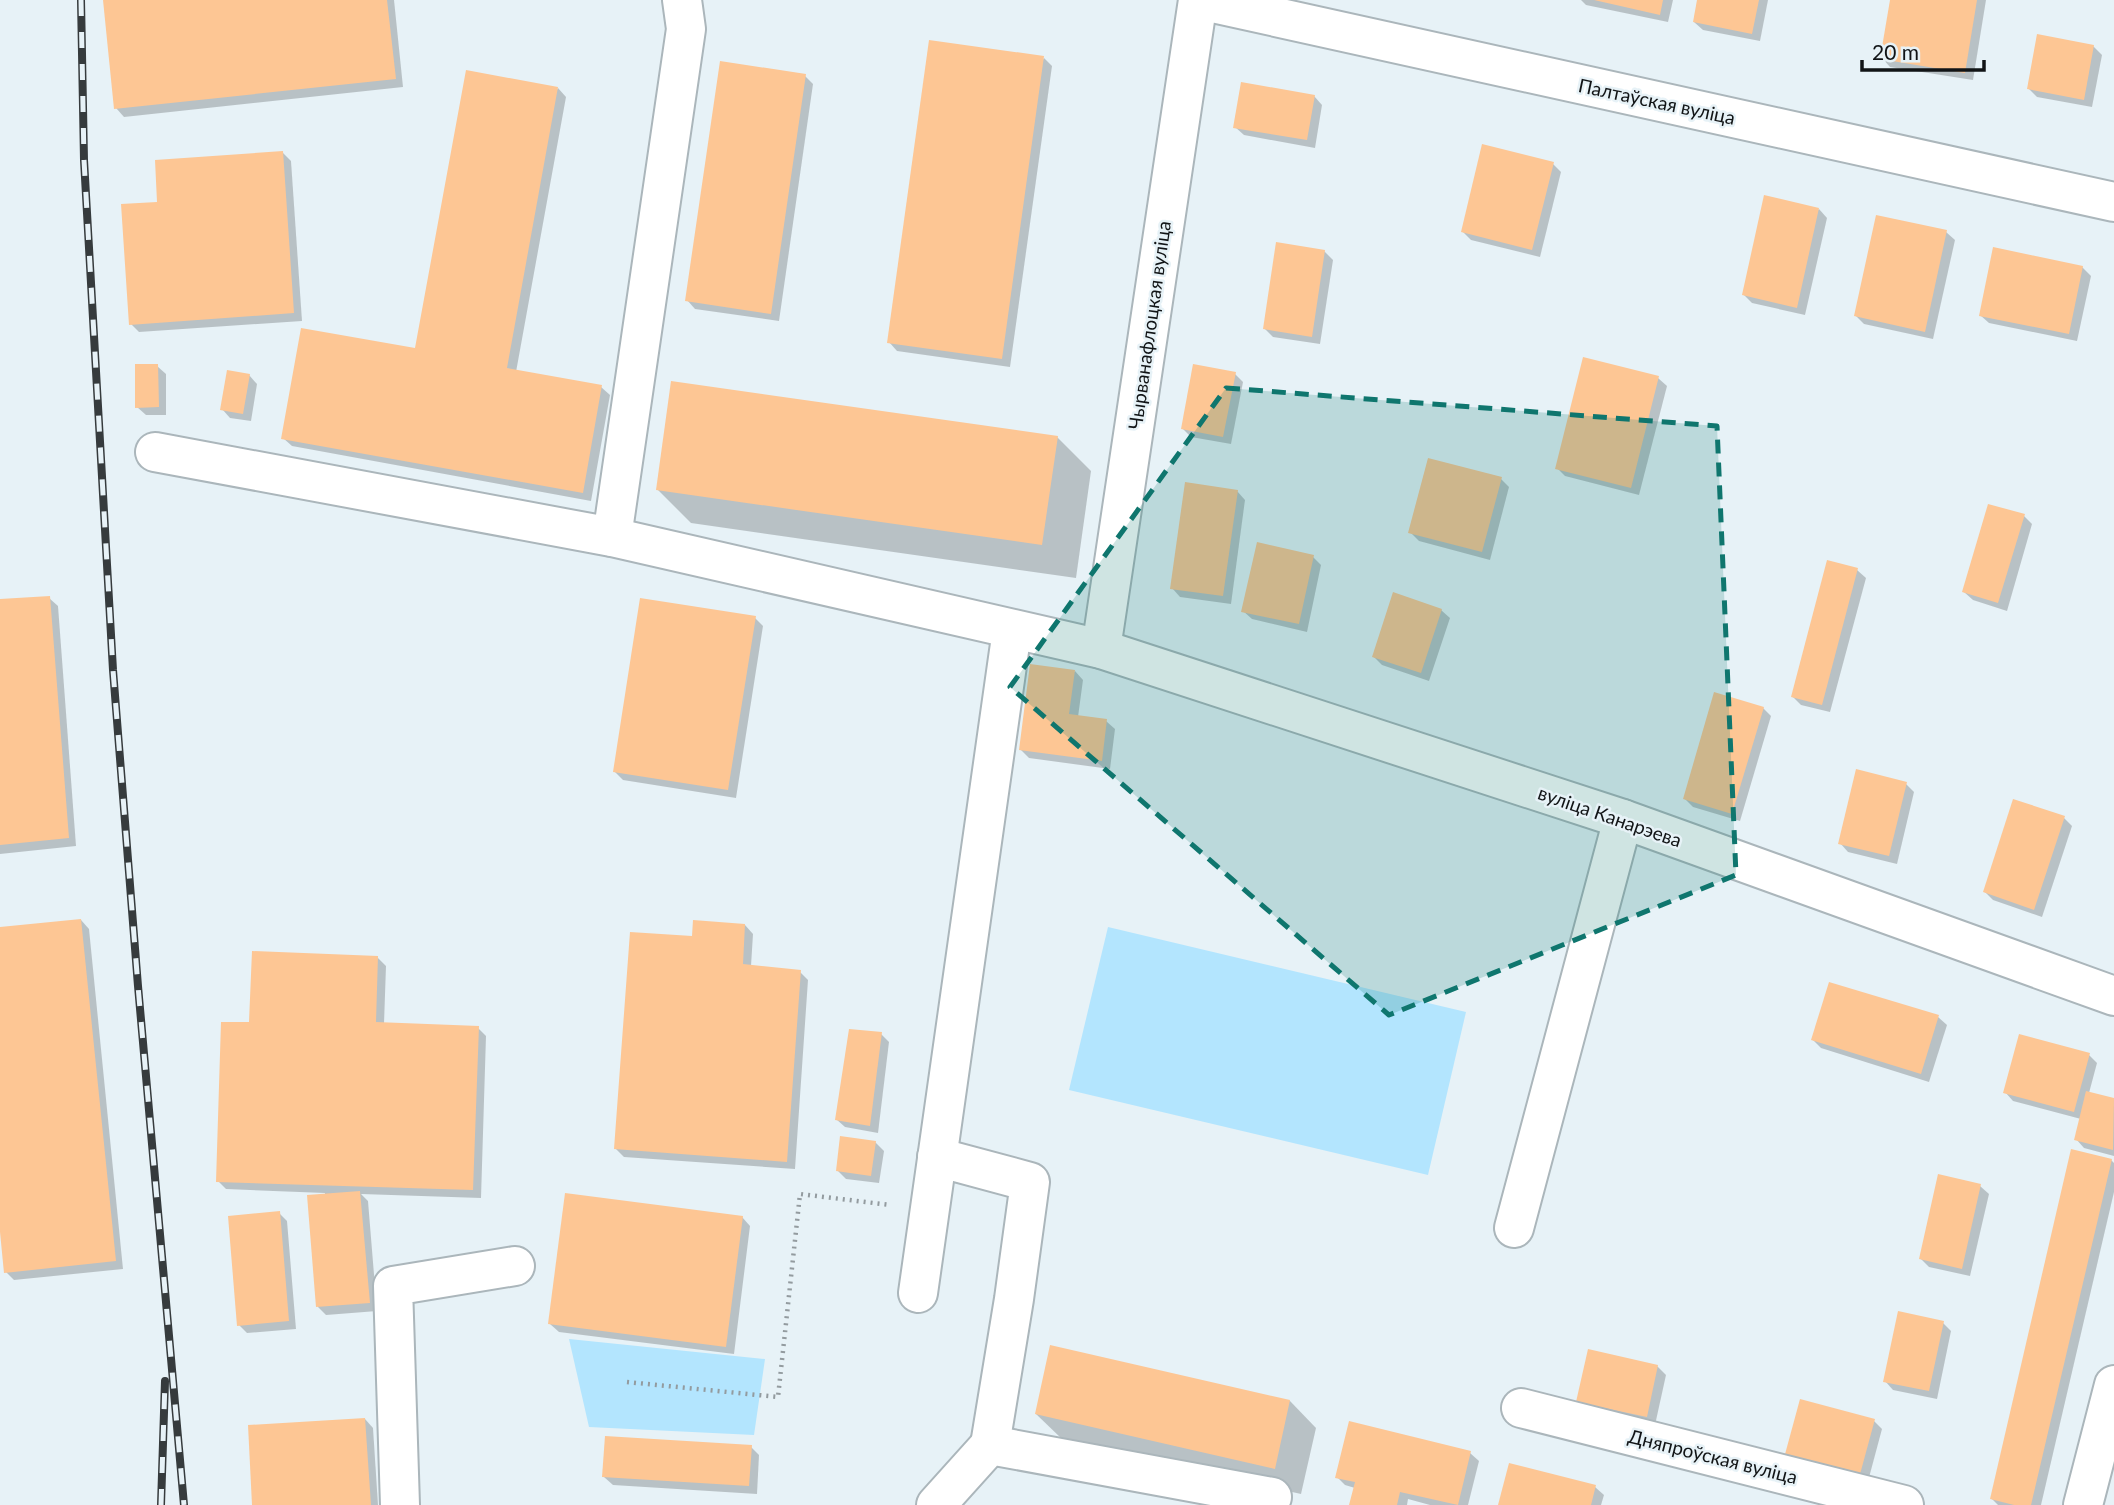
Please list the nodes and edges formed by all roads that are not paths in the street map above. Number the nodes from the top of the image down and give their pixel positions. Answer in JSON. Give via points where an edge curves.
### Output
{"nodes":[{"id":1,"x":682,"y":0,"type":"edge"},
{"id":2,"x":1198,"y":0,"type":"edge"},
{"id":3,"x":2114,"y":202,"type":"edge"},
{"id":4,"x":155,"y":452,"type":"dead end"},
{"id":5,"x":612,"y":537,"type":"junction"},
{"id":6,"x":1012,"y":630,"type":"junction"},
{"id":7,"x":1101,"y":649,"type":"junction"},
{"id":8,"x":1623,"y":819,"type":"junction"},
{"id":9,"x":2114,"y":996,"type":"edge"},
{"id":10,"x":937,"y":1157,"type":"junction"},
{"id":11,"x":1514,"y":1228,"type":"dead end"},
{"id":12,"x":515,"y":1266,"type":"dead end"},
{"id":13,"x":918,"y":1293,"type":"dead end"},
{"id":14,"x":2112,"y":1401,"type":"edge"},
{"id":15,"x":1521,"y":1408,"type":"dead end"},
{"id":16,"x":990,"y":1445,"type":"junction"},
{"id":17,"x":1272,"y":1497,"type":"dead end"},
{"id":18,"x":400,"y":1505,"type":"edge"},
{"id":19,"x":936,"y":1505,"type":"edge"},
{"id":20,"x":1904,"y":1505,"type":"edge"},
{"id":21,"x":2083,"y":1505,"type":"edge"}],
"edges":[{"from":1,"to":5,"type":"street","via":[[686,29]]},
{"from":2,"to":3,"type":"street","name":"Палтаўская вуліца"},
{"from":2,"to":7,"type":"street","name":"Чырванафлоцкая вуліца"},
{"from":4,"to":5,"type":"street","name":"вуліца Канарэева"},
{"from":5,"to":6,"type":"street","name":"вуліца Канарэева"},
{"from":6,"to":7,"type":"street","name":"вуліца Канарэева"},
{"from":6,"to":10,"type":"street"},
{"from":7,"to":8,"type":"street","name":"вуліца Канарэева"},
{"from":8,"to":9,"type":"street","name":"вуліца Канарэева"},
{"from":8,"to":11,"type":"street"},
{"from":10,"to":13,"type":"street"},
{"from":10,"to":16,"type":"street","via":[[1030,1182]]},
{"from":12,"to":18,"type":"street","via":[[393,1286]]},
{"from":14,"to":21,"type":"street"},
{"from":15,"to":20,"type":"street","name":"Дняпроўская вуліца"},
{"from":16,"to":17,"type":"street"},
{"from":16,"to":19,"type":"street"}]}
